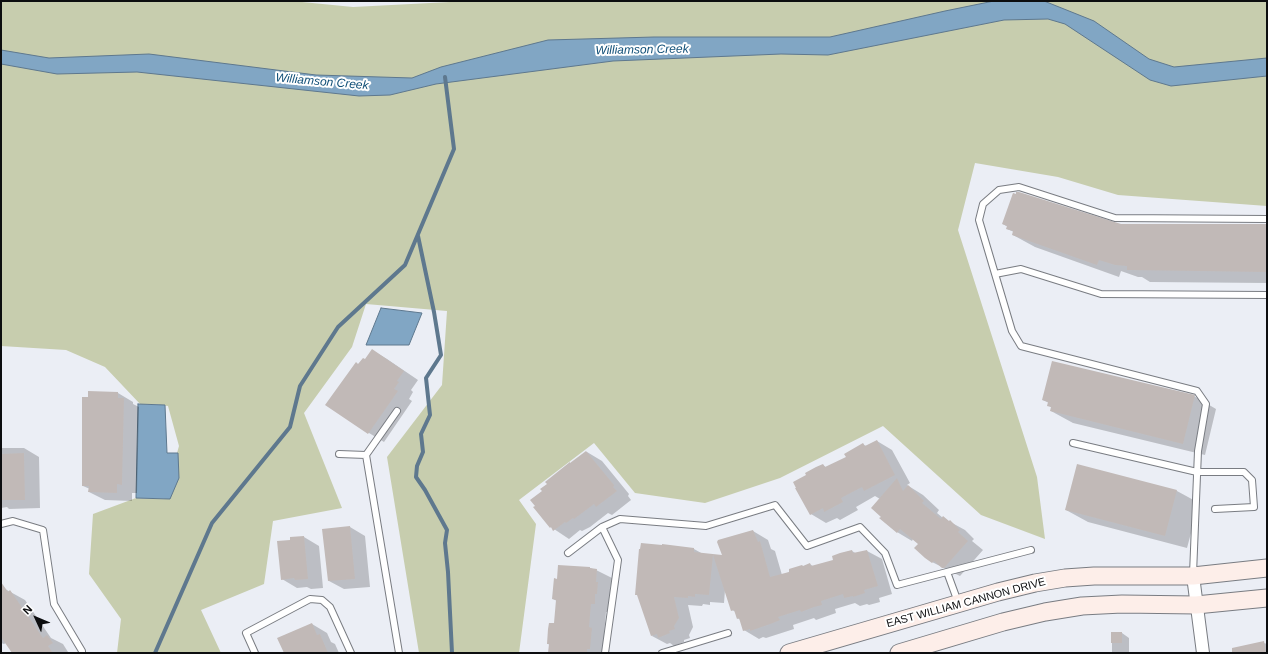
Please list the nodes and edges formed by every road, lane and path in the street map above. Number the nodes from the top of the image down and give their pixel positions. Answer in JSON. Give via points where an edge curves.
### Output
{"nodes":[{"id":1,"x":1267,"y":219,"type":"edge"},
{"id":2,"x":995,"y":274,"type":"junction"},
{"id":3,"x":1267,"y":295,"type":"edge"},
{"id":4,"x":397,"y":411,"type":"dead end"},
{"id":5,"x":1073,"y":443,"type":"dead end"},
{"id":6,"x":339,"y":454,"type":"dead end"},
{"id":7,"x":366,"y":455,"type":"junction"},
{"id":8,"x":1197,"y":472,"type":"junction"},
{"id":9,"x":1215,"y":509,"type":"dead end"},
{"id":10,"x":1,"y":524,"type":"edge"},
{"id":11,"x":602,"y":527,"type":"junction"},
{"id":12,"x":1031,"y":550,"type":"dead end"},
{"id":13,"x":568,"y":553,"type":"dead end"},
{"id":14,"x":1267,"y":568,"type":"edge"},
{"id":15,"x":947,"y":572,"type":"junction"},
{"id":16,"x":1193,"y":576,"type":"junction"},
{"id":17,"x":1267,"y":598,"type":"edge"},
{"id":18,"x":959,"y":604,"type":"junction"},
{"id":19,"x":1196,"y":605,"type":"junction"},
{"id":20,"x":728,"y":633,"type":"dead end"},
{"id":21,"x":82,"y":653,"type":"edge"},
{"id":22,"x":256,"y":653,"type":"edge"},
{"id":23,"x":352,"y":653,"type":"edge"},
{"id":24,"x":399,"y":653,"type":"edge"},
{"id":25,"x":606,"y":653,"type":"edge"},
{"id":26,"x":665,"y":653,"type":"edge"},
{"id":27,"x":789,"y":653,"type":"edge"},
{"id":28,"x":899,"y":653,"type":"edge"},
{"id":29,"x":1203,"y":653,"type":"edge"}],
"edges":[{"from":1,"to":2,"type":"lane","via":[[1115,218],[1019,187],[999,190],[983,204],[979,220]]},
{"from":2,"to":3,"type":"lane","via":[[1021,269],[1101,294]]},
{"from":2,"to":8,"type":"lane","via":[[1012,331],[1021,346],[1197,391],[1206,404]]},
{"from":4,"to":7,"type":"lane"},
{"from":5,"to":8,"type":"lane"},
{"from":6,"to":7,"type":"lane"},
{"from":7,"to":24,"type":"lane"},
{"from":8,"to":9,"type":"lane","via":[[1244,472],[1252,480],[1254,507]]},
{"from":8,"to":16,"type":"lane"},
{"from":10,"to":21,"type":"lane","via":[[13,521],[43,530],[54,604]]},
{"from":11,"to":13,"type":"lane"},
{"from":11,"to":15,"type":"lane","via":[[620,519],[706,526],[775,505],[807,546],[860,527],[885,553],[897,585]]},
{"from":11,"to":25,"type":"lane","via":[[618,560]]},
{"from":12,"to":15,"type":"lane"},
{"from":14,"to":16,"type":"main road","name":"EAST WILLIAM CANNON DRIVE"},
{"from":15,"to":18,"type":"lane"},
{"from":16,"to":18,"type":"main road","name":"EAST WILLIAM CANNON DRIVE","via":[[1065,578],[1035,583]]},
{"from":16,"to":19,"type":"street"},
{"from":17,"to":19,"type":"main road"},
{"from":18,"to":27,"type":"main road","name":"EAST WILLIAM CANNON DRIVE"},
{"from":19,"to":28,"type":"main road","via":[[1082,606],[1003,622]]},
{"from":19,"to":29,"type":"street"},
{"from":20,"to":26,"type":"lane"},
{"from":22,"to":23,"type":"lane","via":[[246,633],[310,599],[322,600],[330,607]]}]}
